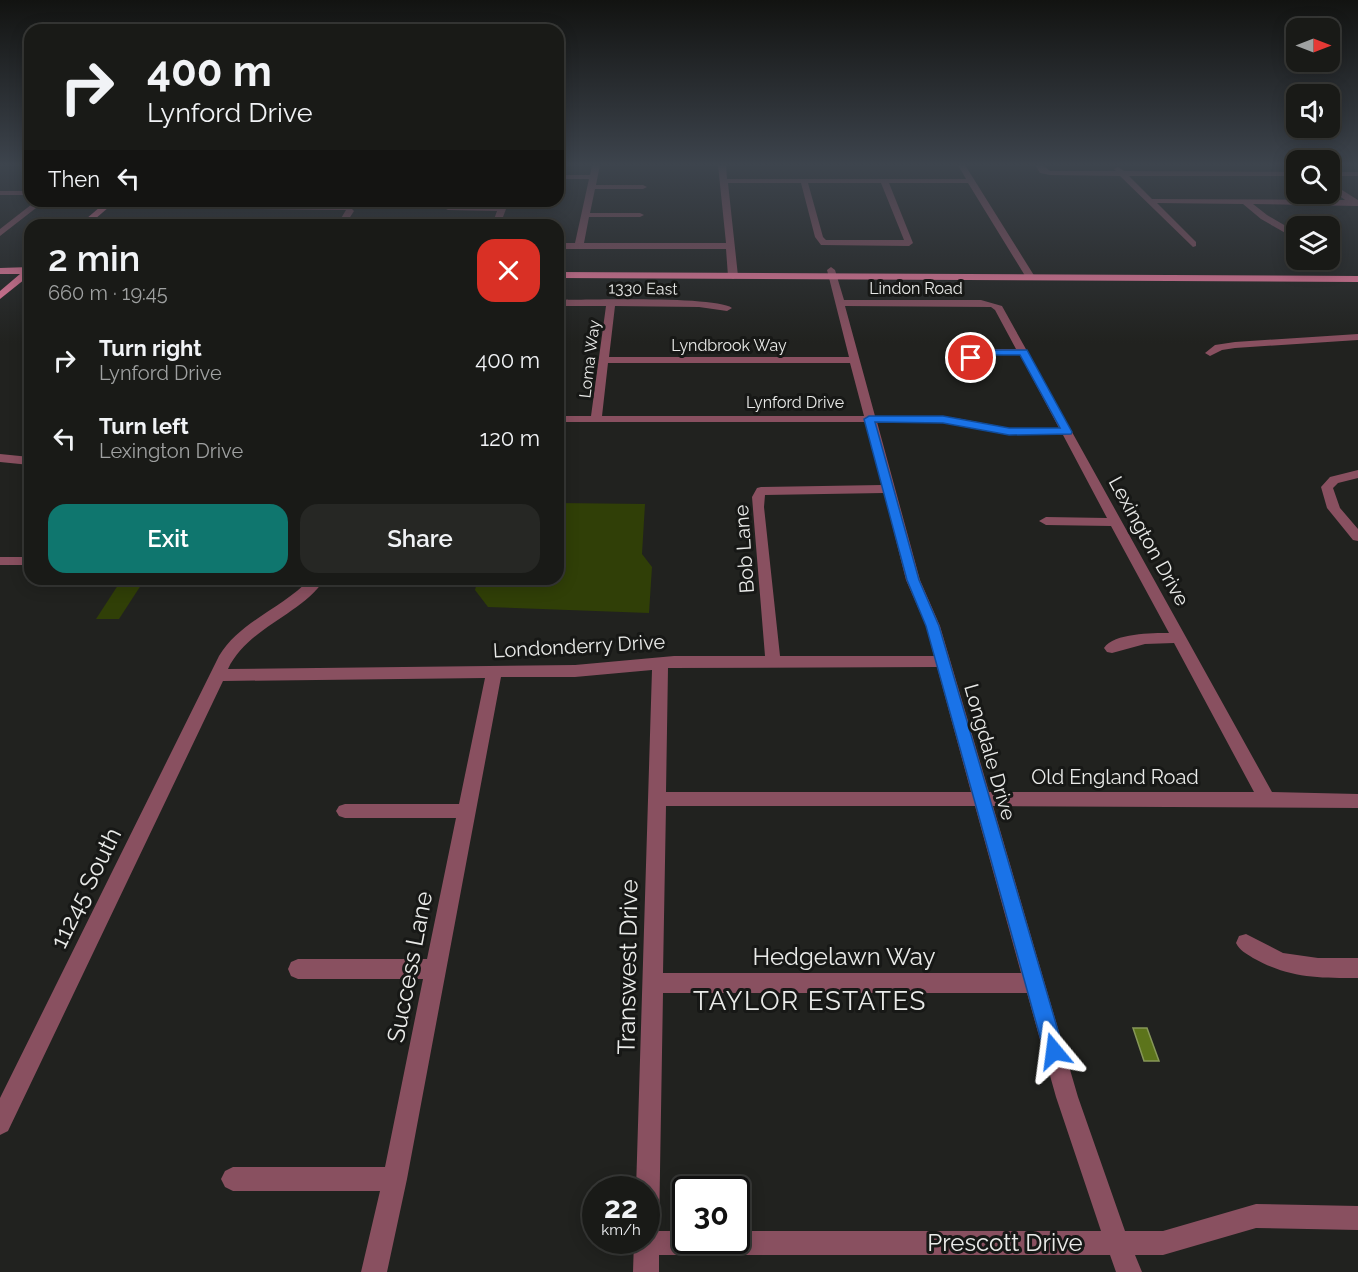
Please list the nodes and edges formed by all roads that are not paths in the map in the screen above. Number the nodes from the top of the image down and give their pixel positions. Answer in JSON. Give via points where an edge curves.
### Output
{"nodes":[{"id":1,"x":583,"y":224,"type":"edge"},
{"id":2,"x":728,"y":224,"type":"edge"},
{"id":3,"x":816,"y":224,"type":"edge"},
{"id":4,"x":901,"y":224,"type":"edge"},
{"id":5,"x":998,"y":224,"type":"edge"},
{"id":6,"x":1174,"y":224,"type":"edge"},
{"id":7,"x":1193,"y":243,"type":"dead end"},
{"id":8,"x":564,"y":246,"type":"edge"},
{"id":9,"x":579,"y":246,"type":"junction"},
{"id":10,"x":730,"y":246,"type":"junction"},
{"id":11,"x":564,"y":269,"type":"edge"},
{"id":12,"x":0,"y":271,"type":"edge"},
{"id":13,"x":24,"y":271,"type":"edge"},
{"id":14,"x":1358,"y":272,"type":"edge"},
{"id":15,"x":732,"y":273,"type":"junction"},
{"id":16,"x":832,"y":273,"type":"junction"},
{"id":17,"x":1028,"y":274,"type":"junction"},
{"id":18,"x":564,"y":275,"type":"edge"},
{"id":19,"x":24,"y":276,"type":"edge"},
{"id":20,"x":1358,"y":279,"type":"edge"},
{"id":21,"x":0,"y":296,"type":"edge"},
{"id":22,"x":564,"y":303,"type":"edge"},
{"id":23,"x":611,"y":303,"type":"junction"},
{"id":24,"x":838,"y":303,"type":"junction"},
{"id":25,"x":994,"y":305,"type":"joint"},
{"id":26,"x":727,"y":308,"type":"dead end"},
{"id":27,"x":1358,"y":337,"type":"edge"},
{"id":28,"x":1023,"y":352,"type":"junction"},
{"id":29,"x":1210,"y":353,"type":"dead end"},
{"id":30,"x":971,"y":358,"type":"dead end"},
{"id":31,"x":604,"y":360,"type":"junction"},
{"id":32,"x":854,"y":360,"type":"junction"},
{"id":33,"x":564,"y":419,"type":"edge"},
{"id":34,"x":596,"y":419,"type":"junction"},
{"id":35,"x":869,"y":419,"type":"junction"},
{"id":36,"x":1067,"y":432,"type":"junction"},
{"id":37,"x":0,"y":458,"type":"edge"},
{"id":38,"x":24,"y":461,"type":"edge"},
{"id":39,"x":1358,"y":474,"type":"edge"},
{"id":40,"x":889,"y":489,"type":"junction"},
{"id":41,"x":1046,"y":521,"type":"dead end"},
{"id":42,"x":1116,"y":522,"type":"junction"},
{"id":43,"x":1358,"y":537,"type":"edge"},
{"id":44,"x":0,"y":561,"type":"edge"},
{"id":45,"x":24,"y":561,"type":"edge"},
{"id":46,"x":312,"y":585,"type":"edge"},
{"id":47,"x":1179,"y":638,"type":"junction"},
{"id":48,"x":1112,"y":648,"type":"dead end"},
{"id":49,"x":773,"y":661,"type":"junction"},
{"id":50,"x":943,"y":661,"type":"junction"},
{"id":51,"x":660,"y":663,"type":"junction"},
{"id":52,"x":494,"y":672,"type":"junction"},
{"id":53,"x":218,"y":675,"type":"junction"},
{"id":54,"x":657,"y":799,"type":"junction"},
{"id":55,"x":1267,"y":799,"type":"junction"},
{"id":56,"x":982,"y":800,"type":"junction"},
{"id":57,"x":1358,"y":801,"type":"edge"},
{"id":58,"x":467,"y":811,"type":"junction"},
{"id":59,"x":345,"y":812,"type":"dead end"},
{"id":60,"x":1246,"y":943,"type":"dead end"},
{"id":61,"x":1358,"y":968,"type":"edge"},
{"id":62,"x":298,"y":969,"type":"dead end"},
{"id":63,"x":435,"y":969,"type":"junction"},
{"id":64,"x":653,"y":983,"type":"junction"},
{"id":65,"x":1035,"y":983,"type":"junction"},
{"id":66,"x":0,"y":1123,"type":"edge"},
{"id":67,"x":649,"y":1176,"type":"edge"},
{"id":68,"x":233,"y":1179,"type":"dead end"},
{"id":69,"x":394,"y":1179,"type":"junction"},
{"id":70,"x":1358,"y":1218,"type":"edge"},
{"id":71,"x":660,"y":1243,"type":"edge"},
{"id":72,"x":1118,"y":1245,"type":"junction"},
{"id":73,"x":647,"y":1254,"type":"edge"},
{"id":74,"x":374,"y":1272,"type":"edge"},
{"id":75,"x":646,"y":1272,"type":"edge"},
{"id":76,"x":1129,"y":1272,"type":"edge"}],
"edges":[{"from":1,"to":9,"type":"street"},
{"from":2,"to":10,"type":"street"},
{"from":3,"to":4,"type":"street","via":[[824,243],[909,243]]},
{"from":5,"to":17,"type":"street"},
{"from":6,"to":7,"type":"street"},
{"from":8,"to":9,"type":"street"},
{"from":9,"to":10,"type":"street"},
{"from":10,"to":15,"type":"street"},
{"from":11,"to":15,"type":"main road"},
{"from":12,"to":13,"type":"main road"},
{"from":14,"to":17,"type":"main road"},
{"from":15,"to":16,"type":"main road"},
{"from":15,"to":18,"type":"main road"},
{"from":16,"to":17,"type":"main road"},
{"from":16,"to":24,"type":"street","name":"Longdale Drive"},
{"from":17,"to":20,"type":"main road"},
{"from":19,"to":21,"type":"main road"},
{"from":22,"to":23,"type":"street","name":"1330 East"},
{"from":23,"to":26,"type":"street","name":"1330 East"},
{"from":23,"to":31,"type":"street","name":"Loma Way"},
{"from":24,"to":25,"type":"street","name":"Lindon Road"},
{"from":24,"to":32,"type":"street","name":"Longdale Drive"},
{"from":25,"to":28,"type":"street","name":"Lexington Drive"},
{"from":27,"to":29,"type":"street","via":[[1235,345]]},
{"from":28,"to":30,"type":"street","via":[[994,352]]},
{"from":28,"to":36,"type":"street","name":"Lexington Drive"},
{"from":31,"to":32,"type":"street","name":"Lyndbrook Way"},
{"from":31,"to":34,"type":"street","name":"Loma Way"},
{"from":32,"to":35,"type":"street","name":"Longdale Drive"},
{"from":33,"to":34,"type":"street","name":"Lynford Drive"},
{"from":34,"to":35,"type":"street","name":"Lynford Drive"},
{"from":35,"to":36,"type":"street","name":"Lynford Drive","via":[[943,419],[1009,431]]},
{"from":35,"to":40,"type":"street","name":"Longdale Drive"},
{"from":36,"to":42,"type":"street","name":"Lexington Drive"},
{"from":37,"to":38,"type":"street"},
{"from":39,"to":43,"type":"street","via":[[1334,480],[1327,487],[1334,509]]},
{"from":40,"to":49,"type":"street","name":"Bob Lane","via":[[760,491],[758,507]]},
{"from":40,"to":50,"type":"street","name":"Longdale Drive","via":[[917,593]]},
{"from":41,"to":42,"type":"street"},
{"from":42,"to":47,"type":"street","name":"Lexington Drive"},
{"from":44,"to":45,"type":"street"},
{"from":46,"to":53,"type":"street","name":"11245 South","via":[[247,633],[235,645]]},
{"from":47,"to":48,"type":"street","via":[[1141,639]]},
{"from":47,"to":55,"type":"street","name":"Lexington Drive"},
{"from":49,"to":50,"type":"street","name":"Londonderry Drive"},
{"from":49,"to":51,"type":"street","name":"Londonderry Drive"},
{"from":50,"to":56,"type":"street","name":"Longdale Drive"},
{"from":51,"to":52,"type":"street","name":"Londonderry Drive","via":[[597,670]]},
{"from":51,"to":54,"type":"street","name":"Transwest Drive"},
{"from":52,"to":53,"type":"street","name":"Londonderry Drive"},
{"from":52,"to":58,"type":"street","name":"Success Lane"},
{"from":53,"to":66,"type":"street","name":"11245 South"},
{"from":54,"to":56,"type":"street","name":"Old England Road"},
{"from":54,"to":64,"type":"street","name":"Transwest Drive"},
{"from":55,"to":56,"type":"street","name":"Old England Road"},
{"from":55,"to":57,"type":"street","name":"Old England Road"},
{"from":56,"to":65,"type":"street","name":"Longdale Drive"},
{"from":58,"to":59,"type":"street"},
{"from":58,"to":63,"type":"street","name":"Success Lane"},
{"from":60,"to":61,"type":"street","via":[[1280,962],[1318,968]]},
{"from":62,"to":63,"type":"street"},
{"from":63,"to":69,"type":"street","name":"Success Lane"},
{"from":64,"to":65,"type":"street","name":"Hedgelawn Way"},
{"from":64,"to":67,"type":"street","name":"Transwest Drive"},
{"from":65,"to":72,"type":"street","name":"Longdale Drive","via":[[1082,1145]]},
{"from":68,"to":69,"type":"street"},
{"from":69,"to":74,"type":"street","name":"Success Lane"},
{"from":70,"to":72,"type":"street","name":"Prescott Drive","via":[[1256,1216],[1163,1243]]},
{"from":71,"to":72,"type":"street","name":"Prescott Drive"},
{"from":72,"to":76,"type":"street","name":"Longdale Drive"},
{"from":73,"to":75,"type":"street","name":"Transwest Drive"}]}
